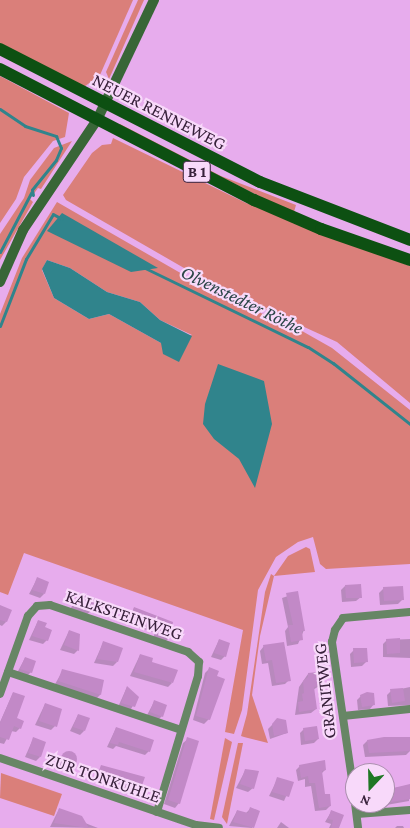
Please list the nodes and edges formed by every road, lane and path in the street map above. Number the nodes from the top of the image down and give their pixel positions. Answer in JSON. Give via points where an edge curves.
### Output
{"nodes":[{"id":1,"x":154,"y":0,"type":"edge"},
{"id":2,"x":0,"y":49,"type":"edge"},
{"id":3,"x":0,"y":69,"type":"edge"},
{"id":4,"x":106,"y":104,"type":"junction"},
{"id":5,"x":97,"y":120,"type":"junction"},
{"id":6,"x":410,"y":240,"type":"edge"},
{"id":7,"x":410,"y":260,"type":"edge"},
{"id":8,"x":0,"y":282,"type":"edge"},
{"id":9,"x":410,"y":612,"type":"edge"},
{"id":10,"x":8,"y":672,"type":"junction"},
{"id":11,"x":0,"y":694,"type":"edge"},
{"id":12,"x":410,"y":709,"type":"edge"},
{"id":13,"x":343,"y":716,"type":"junction"},
{"id":14,"x":181,"y":730,"type":"junction"},
{"id":15,"x":0,"y":758,"type":"edge"},
{"id":16,"x":350,"y":763,"type":"edge"},
{"id":17,"x":410,"y":810,"type":"edge"},
{"id":18,"x":157,"y":812,"type":"junction"},
{"id":19,"x":357,"y":814,"type":"joint"},
{"id":20,"x":198,"y":826,"type":"edge"},
{"id":21,"x":219,"y":828,"type":"edge"},
{"id":22,"x":358,"y":828,"type":"edge"}],
"edges":[{"from":1,"to":4,"type":"main road"},
{"from":2,"to":4,"type":"main road","name":"NEUER RENNEWEG","number":"B 1"},
{"from":3,"to":5,"type":"main road","name":"NEUER RENNEWEG","number":"B 1"},
{"from":4,"to":5,"type":"main road"},
{"from":4,"to":6,"type":"main road","name":"NEUER RENNEWEG","number":"B 1","via":[[213,160],[304,202]]},
{"from":5,"to":7,"type":"main road","name":"NEUER RENNEWEG","number":"B 1","via":[[215,182],[299,220]]},
{"from":5,"to":8,"type":"main road","via":[[23,230]]},
{"from":9,"to":13,"type":"street","name":"GRANITWEG","via":[[343,618],[335,630],[332,642]]},
{"from":10,"to":11,"type":"street","name":"KALKSTEINWEG"},
{"from":10,"to":14,"type":"street"},
{"from":10,"to":14,"type":"street","name":"KALKSTEINWEG","via":[[28,616],[37,606],[50,605],[188,652],[199,662],[198,676]]},
{"from":12,"to":13,"type":"street"},
{"from":13,"to":16,"type":"street","name":"GRANITWEG"},
{"from":14,"to":18,"type":"street","name":"KALKSTEINWEG"},
{"from":15,"to":18,"type":"street","name":"ZUR TONKUHLE"},
{"from":17,"to":19,"type":"street"},
{"from":18,"to":20,"type":"street","name":"ZUR TONKUHLE"},
{"from":19,"to":22,"type":"street","name":"GRANITWEG"},
{"from":20,"to":21,"type":"street","name":"ZUR TONKUHLE"}]}
